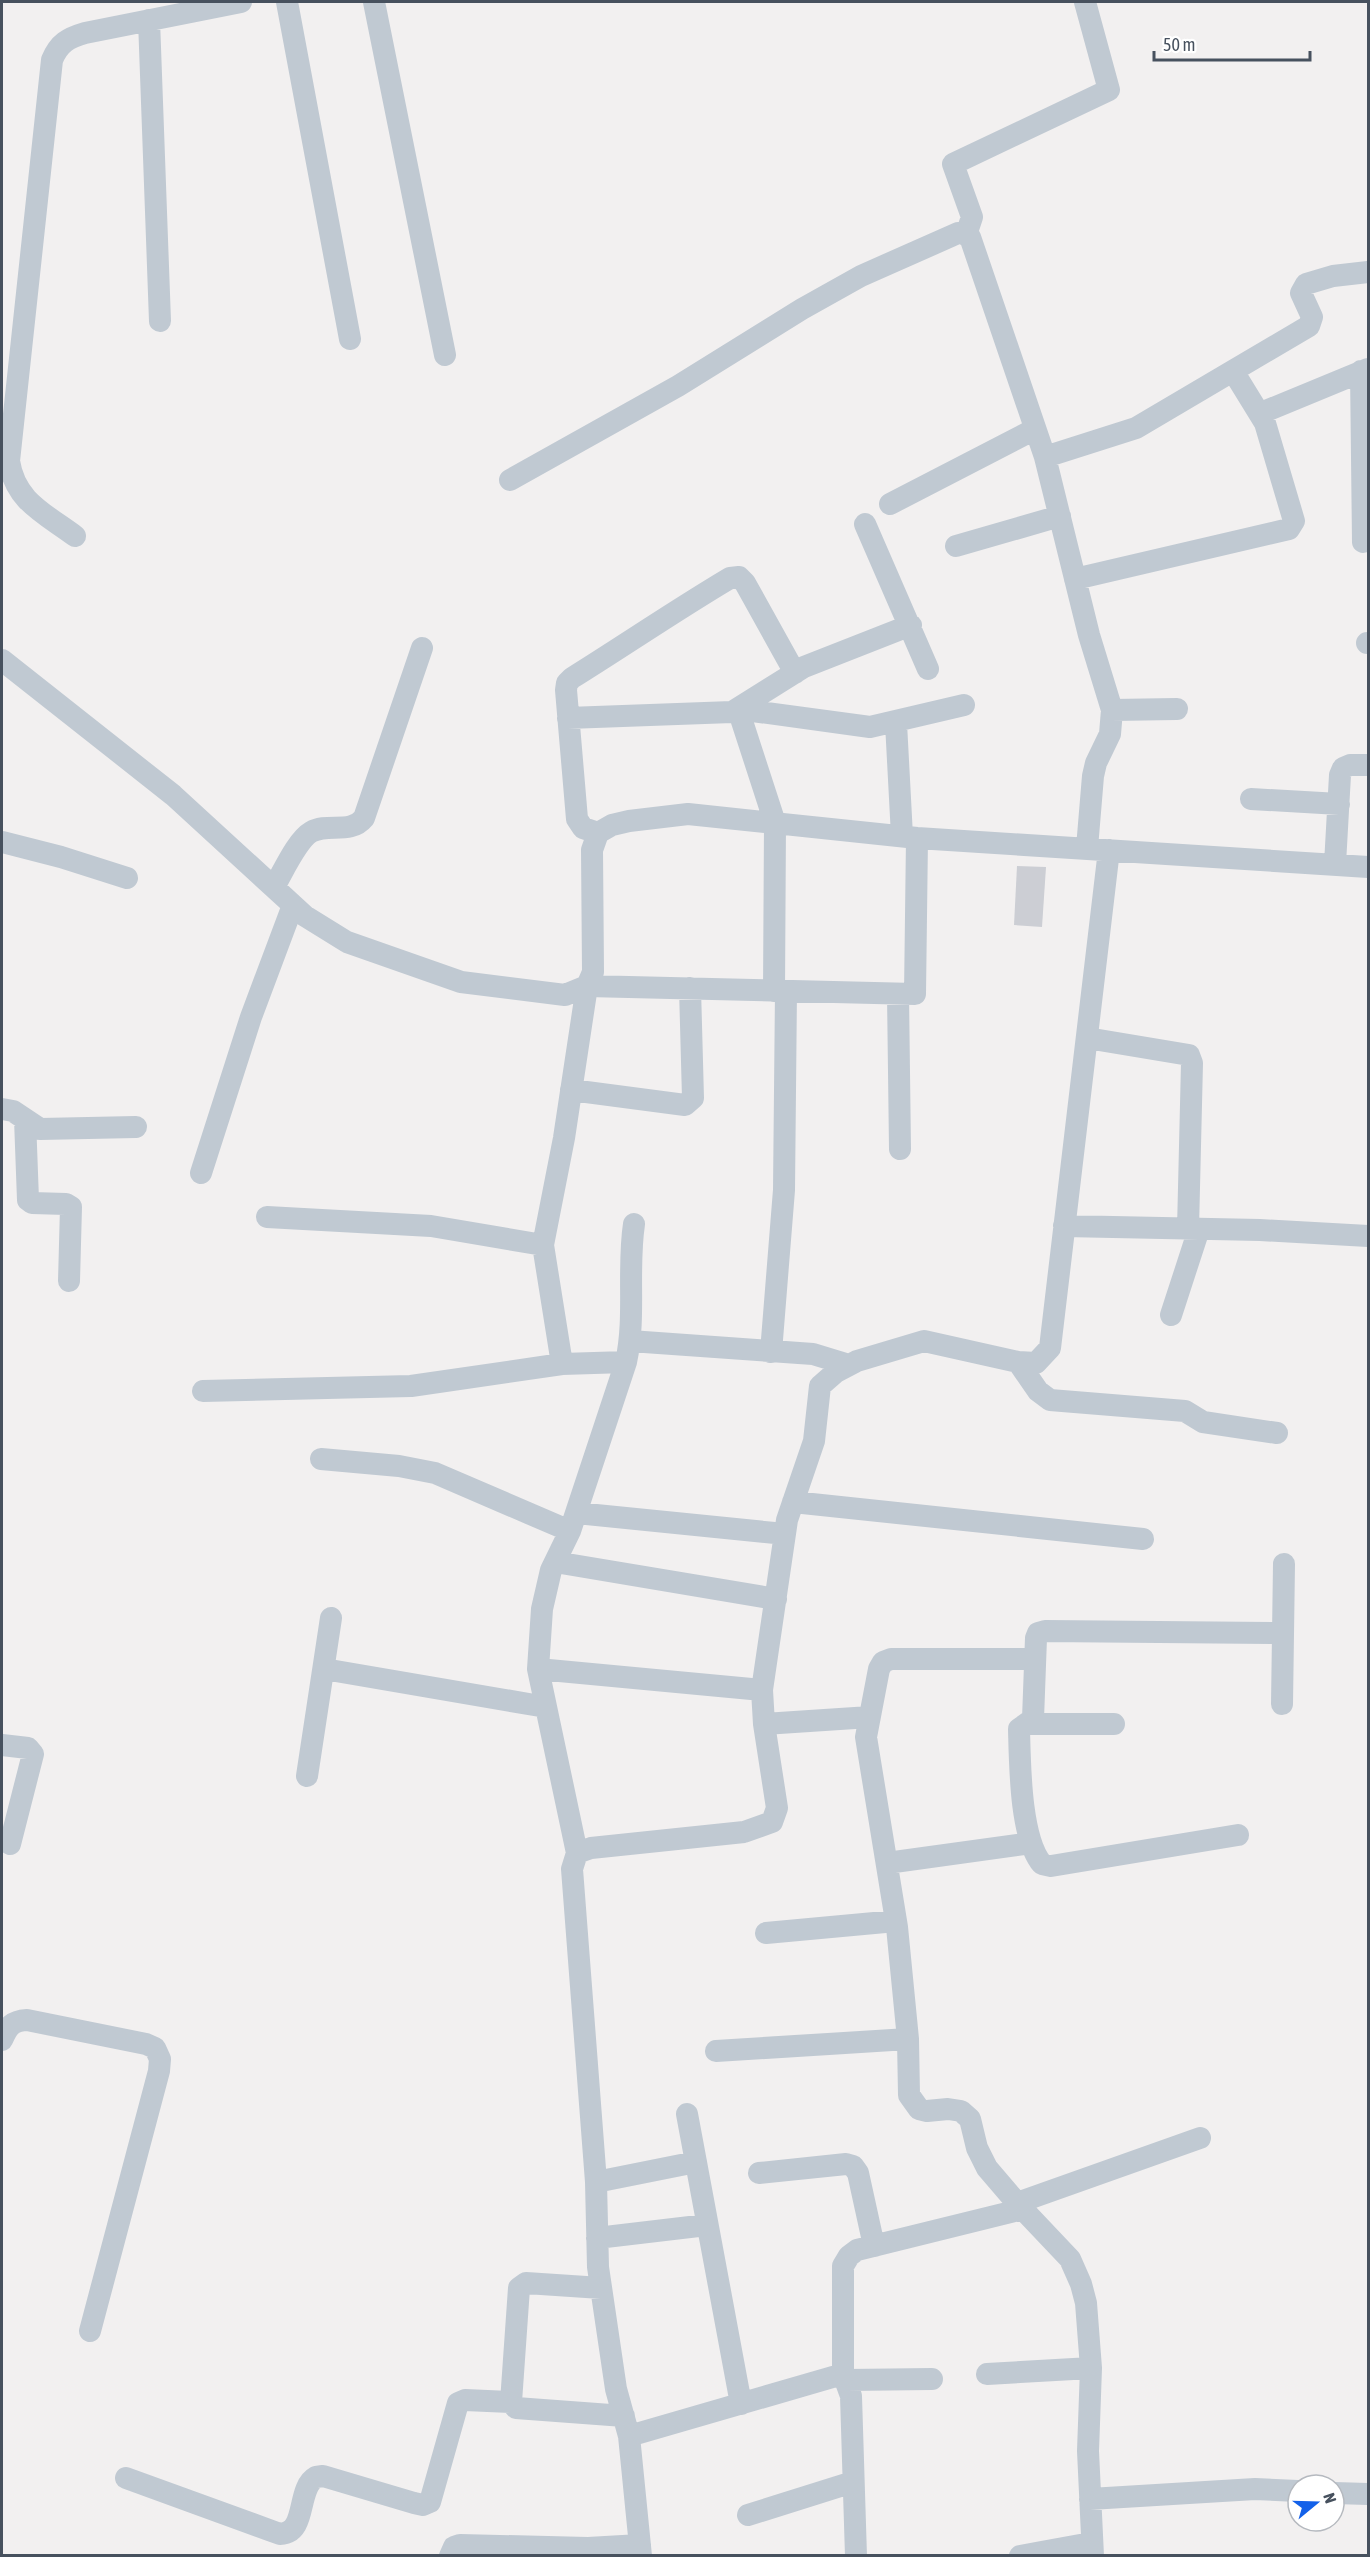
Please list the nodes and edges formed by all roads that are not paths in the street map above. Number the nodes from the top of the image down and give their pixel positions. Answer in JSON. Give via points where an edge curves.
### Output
{"nodes":[{"id":1,"x":241,"y":2,"type":"edge"},
{"id":2,"x":287,"y":2,"type":"edge"},
{"id":3,"x":374,"y":2,"type":"edge"},
{"id":4,"x":1085,"y":2,"type":"edge"},
{"id":5,"x":149,"y":20,"type":"junction"},
{"id":6,"x":966,"y":235,"type":"junction"},
{"id":7,"x":1368,"y":272,"type":"edge"},
{"id":8,"x":160,"y":321,"type":"dead end"},
{"id":9,"x":350,"y":339,"type":"dead end"},
{"id":10,"x":446,"y":355,"type":"dead end"},
{"id":11,"x":1365,"y":370,"type":"edge"},
{"id":12,"x":1233,"y":371,"type":"junction"},
{"id":13,"x":1261,"y":413,"type":"junction"},
{"id":14,"x":1035,"y":429,"type":"junction"},
{"id":15,"x":1045,"y":457,"type":"junction"},
{"id":16,"x":510,"y":480,"type":"dead end"},
{"id":17,"x":890,"y":504,"type":"dead end"},
{"id":18,"x":1060,"y":516,"type":"junction"},
{"id":19,"x":865,"y":524,"type":"dead end"},
{"id":20,"x":75,"y":536,"type":"dead end"},
{"id":21,"x":1364,"y":542,"type":"dead end"},
{"id":22,"x":956,"y":546,"type":"dead end"},
{"id":23,"x":1075,"y":579,"type":"junction"},
{"id":24,"x":911,"y":625,"type":"junction"},
{"id":25,"x":422,"y":648,"type":"dead end"},
{"id":26,"x":2,"y":660,"type":"edge"},
{"id":27,"x":928,"y":669,"type":"dead end"},
{"id":28,"x":795,"y":672,"type":"junction"},
{"id":29,"x":964,"y":705,"type":"dead end"},
{"id":30,"x":1177,"y":708,"type":"dead end"},
{"id":31,"x":738,"y":709,"type":"junction"},
{"id":32,"x":1112,"y":710,"type":"junction"},
{"id":33,"x":568,"y":718,"type":"junction"},
{"id":34,"x":896,"y":723,"type":"junction"},
{"id":35,"x":1368,"y":765,"type":"edge"},
{"id":36,"x":1251,"y":799,"type":"dead end"},
{"id":37,"x":1339,"y":804,"type":"junction"},
{"id":38,"x":775,"y":823,"type":"junction"},
{"id":39,"x":598,"y":833,"type":"junction"},
{"id":40,"x":910,"y":837,"type":"junction"},
{"id":41,"x":2,"y":842,"type":"edge"},
{"id":42,"x":1087,"y":848,"type":"junction"},
{"id":43,"x":1109,"y":850,"type":"junction"},
{"id":44,"x":1335,"y":864,"type":"junction"},
{"id":45,"x":1368,"y":867,"type":"edge"},
{"id":46,"x":127,"y":878,"type":"dead end"},
{"id":47,"x":274,"y":887,"type":"junction"},
{"id":48,"x":293,"y":905,"type":"junction"},
{"id":49,"x":586,"y":986,"type":"junction"},
{"id":50,"x":690,"y":988,"type":"junction"},
{"id":51,"x":780,"y":991,"type":"junction"},
{"id":52,"x":898,"y":994,"type":"junction"},
{"id":53,"x":1087,"y":1038,"type":"junction"},
{"id":54,"x":571,"y":1090,"type":"junction"},
{"id":55,"x":2,"y":1109,"type":"edge"},
{"id":56,"x":24,"y":1119,"type":"junction"},
{"id":57,"x":136,"y":1127,"type":"dead end"},
{"id":58,"x":900,"y":1149,"type":"dead end"},
{"id":59,"x":201,"y":1173,"type":"dead end"},
{"id":60,"x":267,"y":1217,"type":"dead end"},
{"id":61,"x":634,"y":1224,"type":"dead end"},
{"id":62,"x":1064,"y":1226,"type":"junction"},
{"id":63,"x":1194,"y":1228,"type":"junction"},
{"id":64,"x":1368,"y":1236,"type":"edge"},
{"id":65,"x":543,"y":1245,"type":"junction"},
{"id":66,"x":69,"y":1281,"type":"dead end"},
{"id":67,"x":1171,"y":1315,"type":"dead end"},
{"id":68,"x":628,"y":1352,"type":"junction"},
{"id":69,"x":771,"y":1352,"type":"junction"},
{"id":70,"x":1018,"y":1362,"type":"junction"},
{"id":71,"x":562,"y":1364,"type":"junction"},
{"id":72,"x":849,"y":1365,"type":"junction"},
{"id":73,"x":203,"y":1391,"type":"dead end"},
{"id":74,"x":1277,"y":1433,"type":"dead end"},
{"id":75,"x":321,"y":1459,"type":"dead end"},
{"id":76,"x":793,"y":1502,"type":"junction"},
{"id":77,"x":573,"y":1522,"type":"junction"},
{"id":78,"x":785,"y":1534,"type":"junction"},
{"id":79,"x":1143,"y":1539,"type":"dead end"},
{"id":80,"x":555,"y":1562,"type":"junction"},
{"id":81,"x":1284,"y":1564,"type":"dead end"},
{"id":82,"x":777,"y":1599,"type":"junction"},
{"id":83,"x":331,"y":1618,"type":"dead end"},
{"id":84,"x":1283,"y":1633,"type":"junction"},
{"id":85,"x":1035,"y":1659,"type":"junction"},
{"id":86,"x":324,"y":1669,"type":"junction"},
{"id":87,"x":538,"y":1669,"type":"junction"},
{"id":88,"x":762,"y":1690,"type":"junction"},
{"id":89,"x":1282,"y":1704,"type":"dead end"},
{"id":90,"x":546,"y":1707,"type":"junction"},
{"id":91,"x":870,"y":1717,"type":"junction"},
{"id":92,"x":764,"y":1724,"type":"junction"},
{"id":93,"x":1028,"y":1724,"type":"junction"},
{"id":94,"x":1114,"y":1724,"type":"dead end"},
{"id":95,"x":2,"y":1745,"type":"edge"},
{"id":96,"x":307,"y":1776,"type":"dead end"},
{"id":97,"x":1238,"y":1835,"type":"dead end"},
{"id":98,"x":1031,"y":1843,"type":"junction"},
{"id":99,"x":10,"y":1844,"type":"dead end"},
{"id":100,"x":578,"y":1853,"type":"junction"},
{"id":101,"x":887,"y":1863,"type":"junction"},
{"id":102,"x":896,"y":1921,"type":"junction"},
{"id":103,"x":766,"y":1933,"type":"dead end"},
{"id":104,"x":908,"y":2039,"type":"junction"},
{"id":105,"x":2,"y":2040,"type":"edge"},
{"id":106,"x":716,"y":2051,"type":"dead end"},
{"id":107,"x":687,"y":2114,"type":"dead end"},
{"id":108,"x":1200,"y":2138,"type":"dead end"},
{"id":109,"x":696,"y":2162,"type":"junction"},
{"id":110,"x":759,"y":2174,"type":"dead end"},
{"id":111,"x":596,"y":2182,"type":"junction"},
{"id":112,"x":1020,"y":2206,"type":"junction"},
{"id":113,"x":707,"y":2225,"type":"junction"},
{"id":114,"x":597,"y":2238,"type":"junction"},
{"id":115,"x":874,"y":2246,"type":"junction"},
{"id":116,"x":601,"y":2288,"type":"junction"},
{"id":117,"x":90,"y":2331,"type":"dead end"},
{"id":118,"x":1091,"y":2368,"type":"junction"},
{"id":119,"x":987,"y":2374,"type":"dead end"},
{"id":120,"x":845,"y":2377,"type":"junction"},
{"id":121,"x":932,"y":2379,"type":"dead end"},
{"id":122,"x":511,"y":2402,"type":"junction"},
{"id":123,"x":741,"y":2404,"type":"junction"},
{"id":124,"x":626,"y":2426,"type":"junction"},
{"id":125,"x":126,"y":2478,"type":"dead end"},
{"id":126,"x":854,"y":2482,"type":"junction"},
{"id":127,"x":1286,"y":2490,"type":"edge"},
{"id":128,"x":1346,"y":2493,"type":"edge"},
{"id":129,"x":1368,"y":2494,"type":"edge"},
{"id":130,"x":1090,"y":2499,"type":"junction"},
{"id":131,"x":748,"y":2515,"type":"dead end"},
{"id":132,"x":1092,"y":2549,"type":"edge"},
{"id":133,"x":640,"y":2550,"type":"edge"},
{"id":134,"x":450,"y":2556,"type":"edge"},
{"id":135,"x":856,"y":2556,"type":"edge"},
{"id":136,"x":1020,"y":2556,"type":"edge"}],
"edges":[{"from":1,"to":5,"type":"street"},
{"from":2,"to":9,"type":"street"},
{"from":3,"to":10,"type":"street"},
{"from":4,"to":6,"type":"street","via":[[1109,90],[953,164],[972,217]]},
{"from":5,"to":8,"type":"street"},
{"from":5,"to":20,"type":"street","via":[[70,38],[58,47],[52,60],[9,461],[16,486],[25,500]]},
{"from":6,"to":14,"type":"street"},
{"from":6,"to":16,"type":"street","via":[[958,233],[861,276],[678,386]]},
{"from":7,"to":12,"type":"street","via":[[1306,284],[1301,293],[1312,317],[1310,326]]},
{"from":11,"to":13,"type":"street"},
{"from":11,"to":21,"type":"street"},
{"from":12,"to":13,"type":"street"},
{"from":12,"to":15,"type":"street","via":[[1136,428]]},
{"from":13,"to":23,"type":"street","via":[[1294,521],[1289,529]]},
{"from":14,"to":15,"type":"street"},
{"from":14,"to":17,"type":"street"},
{"from":15,"to":18,"type":"street"},
{"from":18,"to":22,"type":"street"},
{"from":18,"to":23,"type":"street"},
{"from":19,"to":24,"type":"street"},
{"from":23,"to":32,"type":"street"},
{"from":24,"to":27,"type":"street"},
{"from":24,"to":28,"type":"street"},
{"from":25,"to":47,"type":"street","via":[[364,818],[350,828],[321,828],[303,837]]},
{"from":26,"to":47,"type":"street","via":[[173,795]]},
{"from":28,"to":31,"type":"street"},
{"from":28,"to":33,"type":"street","via":[[745,583],[730,578],[572,678],[566,690]]},
{"from":29,"to":34,"type":"street"},
{"from":30,"to":32,"type":"street"},
{"from":31,"to":33,"type":"street","via":[[725,713]]},
{"from":31,"to":34,"type":"street","via":[[853,726]]},
{"from":31,"to":38,"type":"street"},
{"from":32,"to":42,"type":"street","via":[[1110,734],[1096,764]]},
{"from":33,"to":39,"type":"street","via":[[577,819],[584,828]]},
{"from":34,"to":40,"type":"street"},
{"from":35,"to":37,"type":"street","via":[[1343,768]]},
{"from":36,"to":37,"type":"street"},
{"from":37,"to":44,"type":"street"},
{"from":38,"to":39,"type":"street","via":[[688,814],[629,821]]},
{"from":38,"to":40,"type":"street"},
{"from":38,"to":51,"type":"street"},
{"from":39,"to":49,"type":"street","via":[[592,850],[593,972]]},
{"from":40,"to":42,"type":"street"},
{"from":40,"to":52,"type":"street","via":[[915,994]]},
{"from":41,"to":46,"type":"street"},
{"from":42,"to":43,"type":"street"},
{"from":43,"to":44,"type":"street"},
{"from":43,"to":53,"type":"street"},
{"from":44,"to":45,"type":"street"},
{"from":47,"to":48,"type":"street"},
{"from":48,"to":49,"type":"street","via":[[347,942],[461,982],[565,994]]},
{"from":48,"to":59,"type":"street","via":[[251,1017]]},
{"from":49,"to":50,"type":"street"},
{"from":49,"to":54,"type":"street"},
{"from":50,"to":51,"type":"street"},
{"from":50,"to":54,"type":"street","via":[[690,1102],[685,1105]]},
{"from":51,"to":52,"type":"street"},
{"from":51,"to":69,"type":"street","via":[[784,1190]]},
{"from":52,"to":58,"type":"street"},
{"from":53,"to":62,"type":"street"},
{"from":53,"to":63,"type":"street","via":[[1189,1055]]},
{"from":54,"to":65,"type":"street"},
{"from":55,"to":56,"type":"street"},
{"from":56,"to":57,"type":"street","via":[[40,1129]]},
{"from":56,"to":66,"type":"street","via":[[28,1200],[71,1207]]},
{"from":60,"to":65,"type":"street","via":[[431,1226]]},
{"from":61,"to":68,"type":"street"},
{"from":62,"to":63,"type":"street"},
{"from":62,"to":70,"type":"street","via":[[1050,1348],[1036,1363]]},
{"from":63,"to":64,"type":"street"},
{"from":63,"to":67,"type":"street"},
{"from":65,"to":71,"type":"street"},
{"from":68,"to":69,"type":"street"},
{"from":68,"to":71,"type":"street"},
{"from":68,"to":77,"type":"street"},
{"from":69,"to":72,"type":"street","via":[[813,1354]]},
{"from":70,"to":72,"type":"street","via":[[924,1341]]},
{"from":70,"to":74,"type":"street","via":[[1038,1391],[1050,1400],[1185,1411],[1203,1422]]},
{"from":71,"to":73,"type":"street","via":[[411,1386]]},
{"from":72,"to":76,"type":"street","via":[[820,1386],[814,1441]]},
{"from":75,"to":77,"type":"street","via":[[435,1473]]},
{"from":76,"to":78,"type":"street"},
{"from":76,"to":79,"type":"street"},
{"from":77,"to":78,"type":"street"},
{"from":77,"to":80,"type":"street"},
{"from":78,"to":82,"type":"street"},
{"from":80,"to":82,"type":"street"},
{"from":80,"to":87,"type":"street","via":[[542,1610]]},
{"from":81,"to":84,"type":"street"},
{"from":82,"to":88,"type":"street"},
{"from":83,"to":86,"type":"street"},
{"from":84,"to":85,"type":"street","via":[[1045,1631],[1036,1638]]},
{"from":84,"to":89,"type":"street"},
{"from":85,"to":91,"type":"street","via":[[891,1659],[879,1669]]},
{"from":85,"to":93,"type":"street","via":[[1033,1719]]},
{"from":86,"to":90,"type":"street"},
{"from":86,"to":96,"type":"street"},
{"from":87,"to":88,"type":"street"},
{"from":87,"to":90,"type":"street"},
{"from":88,"to":92,"type":"street"},
{"from":90,"to":100,"type":"street"},
{"from":91,"to":92,"type":"street"},
{"from":91,"to":101,"type":"street","via":[[866,1737]]},
{"from":92,"to":100,"type":"street","via":[[777,1809],[772,1822],[744,1832],[591,1848]]},
{"from":93,"to":94,"type":"street"},
{"from":93,"to":98,"type":"street","via":[[1019,1730],[1022,1791]]},
{"from":95,"to":99,"type":"street","via":[[28,1748],[33,1754]]},
{"from":97,"to":98,"type":"street","via":[[1052,1866],[1042,1864]]},
{"from":98,"to":101,"type":"street"},
{"from":100,"to":111,"type":"street","via":[[572,1869]]},
{"from":101,"to":102,"type":"street"},
{"from":102,"to":103,"type":"street"},
{"from":102,"to":104,"type":"street"},
{"from":104,"to":106,"type":"street"},
{"from":104,"to":112,"type":"street","via":[[912,2102],[927,2111],[961,2111],[970,2119],[987,2168]]},
{"from":105,"to":117,"type":"street","via":[[15,2021],[27,2020],[146,2044],[155,2048],[160,2059]]},
{"from":107,"to":109,"type":"street"},
{"from":108,"to":112,"type":"street"},
{"from":109,"to":111,"type":"street"},
{"from":109,"to":113,"type":"street"},
{"from":110,"to":115,"type":"street","via":[[853,2166],[858,2173]]},
{"from":111,"to":114,"type":"street"},
{"from":112,"to":115,"type":"street"},
{"from":112,"to":118,"type":"street","via":[[1070,2259],[1081,2284]]},
{"from":113,"to":114,"type":"street"},
{"from":113,"to":123,"type":"street"},
{"from":114,"to":116,"type":"street"},
{"from":115,"to":120,"type":"street","via":[[857,2250],[843,2266]]},
{"from":116,"to":122,"type":"street","via":[[526,2283],[519,2288]]},
{"from":116,"to":124,"type":"street","via":[[616,2389]]},
{"from":118,"to":119,"type":"street"},
{"from":118,"to":130,"type":"street"},
{"from":120,"to":121,"type":"street"},
{"from":120,"to":123,"type":"street"},
{"from":120,"to":126,"type":"street","via":[[851,2396]]},
{"from":122,"to":124,"type":"street","via":[[516,2408]]},
{"from":122,"to":125,"type":"street","via":[[458,2403],[430,2502],[414,2503],[316,2476],[308,2485],[294,2528],[285,2534]]},
{"from":123,"to":124,"type":"street"},
{"from":124,"to":133,"type":"street"},
{"from":126,"to":131,"type":"street"},
{"from":126,"to":135,"type":"street"},
{"from":127,"to":130,"type":"street"},
{"from":128,"to":129,"type":"street"},
{"from":130,"to":132,"type":"street"},
{"from":132,"to":136,"type":"street"},
{"from":133,"to":134,"type":"street","via":[[460,2545],[454,2547]]}]}
